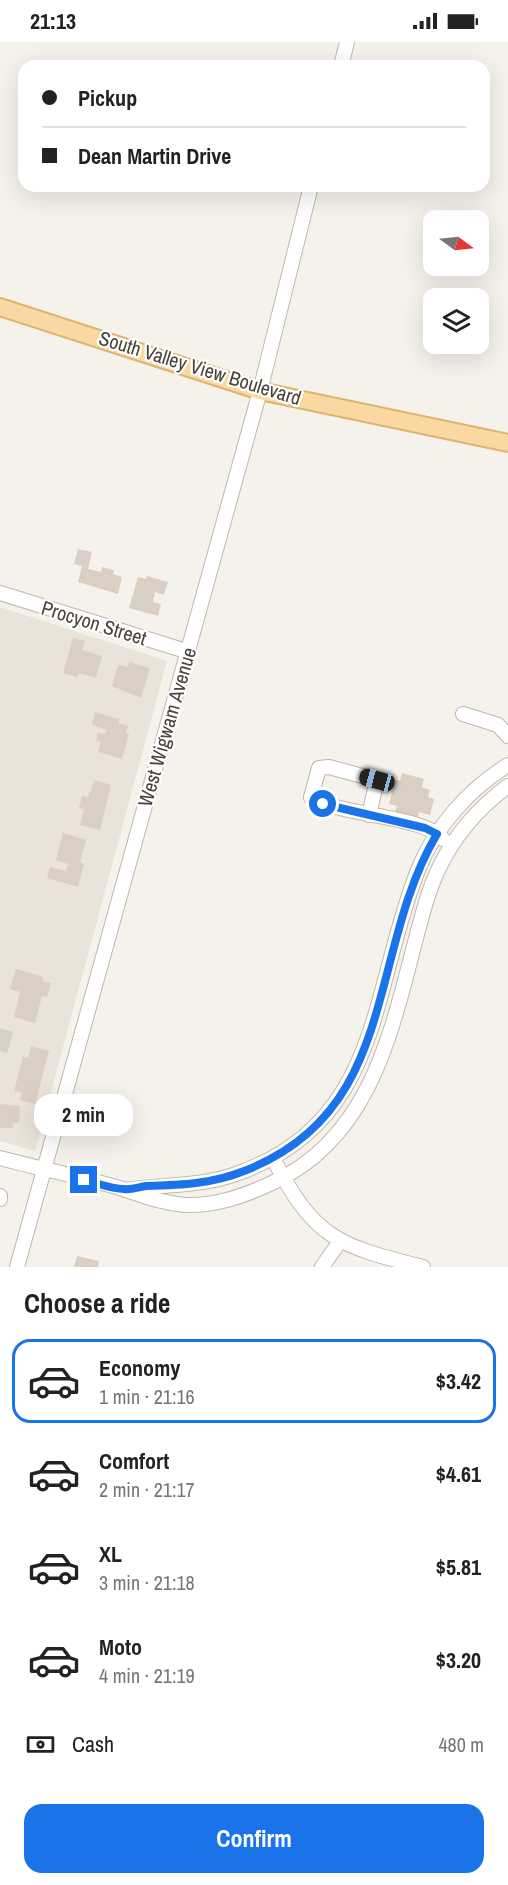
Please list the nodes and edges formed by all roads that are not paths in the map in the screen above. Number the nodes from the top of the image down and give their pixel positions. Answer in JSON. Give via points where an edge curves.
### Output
{"nodes":[{"id":1,"x":347,"y":42,"type":"edge"},
{"id":2,"x":342,"y":60,"type":"edge"},
{"id":3,"x":310,"y":192,"type":"edge"},
{"id":4,"x":0,"y":307,"type":"edge"},
{"id":5,"x":260,"y":391,"type":"junction"},
{"id":6,"x":508,"y":443,"type":"edge"},
{"id":7,"x":0,"y":593,"type":"edge"},
{"id":8,"x":189,"y":652,"type":"junction"},
{"id":9,"x":463,"y":714,"type":"dead end"},
{"id":10,"x":508,"y":736,"type":"edge"},
{"id":11,"x":508,"y":765,"type":"edge"},
{"id":12,"x":508,"y":786,"type":"edge"},
{"id":13,"x":369,"y":815,"type":"junction"},
{"id":14,"x":437,"y":834,"type":"junction"},
{"id":15,"x":426,"y":904,"type":"junction"},
{"id":16,"x":400,"y":926,"type":"junction"},
{"id":17,"x":418,"y":931,"type":"junction"},
{"id":18,"x":0,"y":1158,"type":"edge"},
{"id":19,"x":273,"y":1158,"type":"junction"},
{"id":20,"x":44,"y":1170,"type":"junction"},
{"id":21,"x":283,"y":1178,"type":"junction"},
{"id":22,"x":125,"y":1190,"type":"junction"},
{"id":23,"x":340,"y":1241,"type":"junction"},
{"id":24,"x":17,"y":1267,"type":"edge"},
{"id":25,"x":322,"y":1267,"type":"edge"},
{"id":26,"x":423,"y":1267,"type":"edge"}],
"edges":[{"from":1,"to":2,"type":"street"},
{"from":3,"to":5,"type":"street","name":"West Wigwam Avenue"},
{"from":4,"to":5,"type":"main road","name":"South Valley View Boulevard"},
{"from":5,"to":6,"type":"main road","name":"South Valley View Boulevard"},
{"from":5,"to":8,"type":"street","name":"West Wigwam Avenue"},
{"from":7,"to":8,"type":"street","name":"Procyon Street"},
{"from":8,"to":20,"type":"street","name":"West Wigwam Avenue"},
{"from":9,"to":10,"type":"street","via":[[498,725]]},
{"from":11,"to":14,"type":"street","via":[[466,799]]},
{"from":12,"to":15,"type":"street","via":[[485,803],[457,837],[438,870]]},
{"from":13,"to":13,"type":"street","via":[[323,804],[311,797],[319,768],[329,767],[377,780]]},
{"from":13,"to":14,"type":"street"},
{"from":14,"to":15,"type":"street","via":[[443,842],[428,872]]},
{"from":14,"to":16,"type":"street","via":[[418,870]]},
{"from":15,"to":17,"type":"street"},
{"from":16,"to":17,"type":"street"},
{"from":16,"to":19,"type":"street","via":[[377,1015],[357,1070],[324,1118]]},
{"from":17,"to":21,"type":"street","via":[[389,1038],[369,1087],[338,1131]]},
{"from":18,"to":20,"type":"street"},
{"from":19,"to":21,"type":"street"},
{"from":19,"to":22,"type":"street","via":[[203,1183]]},
{"from":20,"to":22,"type":"street"},
{"from":20,"to":24,"type":"street","name":"West Wigwam Avenue"},
{"from":21,"to":22,"type":"street","via":[[235,1198],[203,1205],[145,1199]]},
{"from":21,"to":23,"type":"street","via":[[316,1223]]},
{"from":23,"to":25,"type":"street"},
{"from":23,"to":26,"type":"street","via":[[364,1252]]}]}
